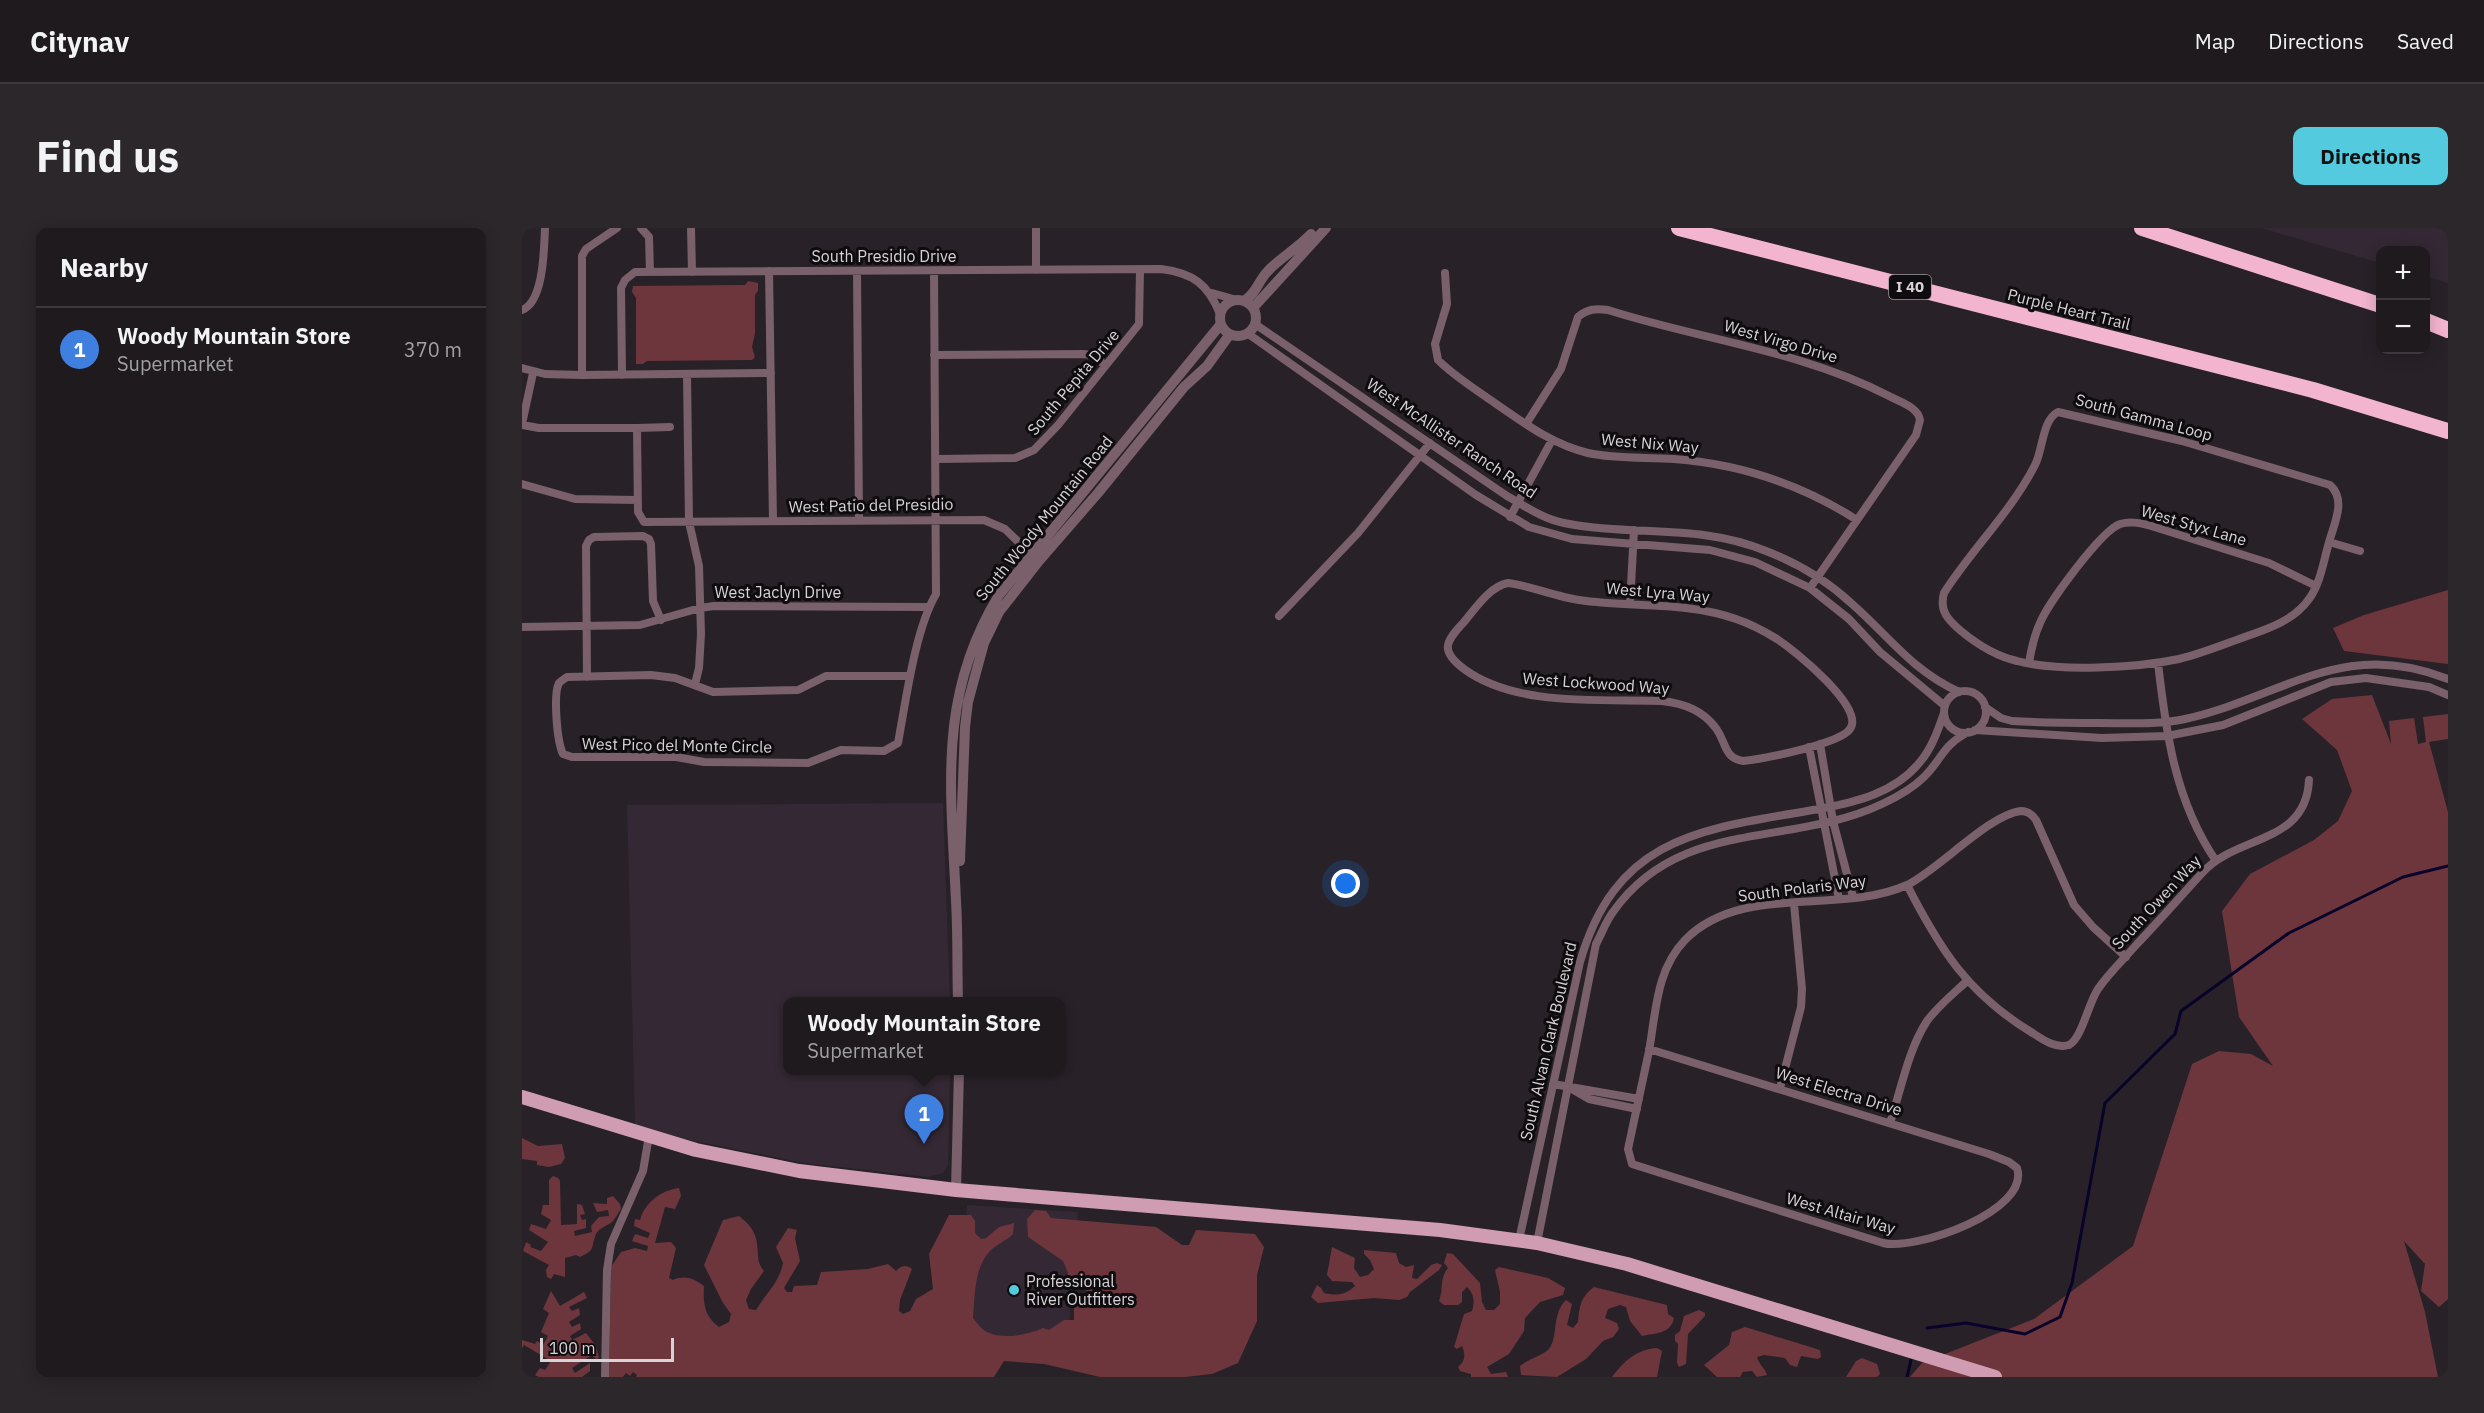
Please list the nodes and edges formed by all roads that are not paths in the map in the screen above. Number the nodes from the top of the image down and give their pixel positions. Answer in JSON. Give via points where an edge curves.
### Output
{"nodes":[{"id":1,"x":544,"y":228,"type":"edge"},
{"id":2,"x":617,"y":228,"type":"edge"},
{"id":3,"x":641,"y":228,"type":"edge"},
{"id":4,"x":691,"y":228,"type":"edge"},
{"id":5,"x":1036,"y":228,"type":"edge"},
{"id":6,"x":1318,"y":228,"type":"edge"},
{"id":7,"x":1326,"y":228,"type":"edge"},
{"id":8,"x":1679,"y":228,"type":"edge"},
{"id":9,"x":2142,"y":228,"type":"edge"},
{"id":10,"x":1036,"y":270,"type":"junction"},
{"id":11,"x":1140,"y":270,"type":"junction"},
{"id":12,"x":769,"y":271,"type":"junction"},
{"id":13,"x":650,"y":272,"type":"junction"},
{"id":14,"x":692,"y":272,"type":"junction"},
{"id":15,"x":856,"y":272,"type":"junction"},
{"id":16,"x":934,"y":272,"type":"junction"},
{"id":17,"x":1445,"y":273,"type":"dead end"},
{"id":18,"x":1212,"y":293,"type":"junction"},
{"id":19,"x":1245,"y":303,"type":"junction"},
{"id":20,"x":2376,"y":304,"type":"edge"},
{"id":21,"x":522,"y":310,"type":"edge"},
{"id":22,"x":1221,"y":319,"type":"junction"},
{"id":23,"x":2430,"y":323,"type":"edge"},
{"id":24,"x":1251,"y":328,"type":"junction"},
{"id":25,"x":2448,"y":330,"type":"edge"},
{"id":26,"x":1230,"y":334,"type":"junction"},
{"id":27,"x":934,"y":355,"type":"junction"},
{"id":28,"x":1105,"y":365,"type":"junction"},
{"id":29,"x":522,"y":368,"type":"edge"},
{"id":30,"x":533,"y":373,"type":"junction"},
{"id":31,"x":771,"y":373,"type":"junction"},
{"id":32,"x":582,"y":375,"type":"junction"},
{"id":33,"x":622,"y":375,"type":"junction"},
{"id":34,"x":687,"y":375,"type":"junction"},
{"id":35,"x":1526,"y":424,"type":"junction"},
{"id":36,"x":522,"y":425,"type":"edge"},
{"id":37,"x":670,"y":427,"type":"dead end"},
{"id":38,"x":637,"y":428,"type":"junction"},
{"id":39,"x":2448,"y":431,"type":"edge"},
{"id":40,"x":1551,"y":440,"type":"junction"},
{"id":41,"x":1430,"y":443,"type":"junction"},
{"id":42,"x":1421,"y":456,"type":"junction"},
{"id":43,"x":936,"y":459,"type":"junction"},
{"id":44,"x":522,"y":484,"type":"edge"},
{"id":45,"x":637,"y":500,"type":"junction"},
{"id":46,"x":1518,"y":502,"type":"junction"},
{"id":47,"x":1510,"y":517,"type":"junction"},
{"id":48,"x":936,"y":519,"type":"junction"},
{"id":49,"x":859,"y":520,"type":"junction"},
{"id":50,"x":1857,"y":520,"type":"junction"},
{"id":51,"x":773,"y":521,"type":"junction"},
{"id":52,"x":689,"y":522,"type":"junction"},
{"id":53,"x":1634,"y":530,"type":"junction"},
{"id":54,"x":2329,"y":542,"type":"junction"},
{"id":55,"x":1633,"y":545,"type":"junction"},
{"id":56,"x":2360,"y":551,"type":"dead end"},
{"id":57,"x":1035,"y":557,"type":"junction"},
{"id":58,"x":1817,"y":578,"type":"junction"},
{"id":59,"x":2316,"y":586,"type":"junction"},
{"id":60,"x":1810,"y":588,"type":"junction"},
{"id":61,"x":1630,"y":604,"type":"junction"},
{"id":62,"x":928,"y":607,"type":"junction"},
{"id":63,"x":700,"y":608,"type":"junction"},
{"id":64,"x":1279,"y":616,"type":"dead end"},
{"id":65,"x":661,"y":620,"type":"junction"},
{"id":66,"x":587,"y":626,"type":"junction"},
{"id":67,"x":522,"y":627,"type":"edge"},
{"id":68,"x":1447,"y":648,"type":"joint"},
{"id":69,"x":2029,"y":663,"type":"junction"},
{"id":70,"x":2157,"y":663,"type":"junction"},
{"id":71,"x":587,"y":676,"type":"junction"},
{"id":72,"x":910,"y":676,"type":"junction"},
{"id":73,"x":2448,"y":679,"type":"edge"},
{"id":74,"x":695,"y":684,"type":"junction"},
{"id":75,"x":1959,"y":692,"type":"junction"},
{"id":76,"x":2448,"y":695,"type":"edge"},
{"id":77,"x":1985,"y":707,"type":"junction"},
{"id":78,"x":1944,"y":710,"type":"junction"},
{"id":79,"x":2165,"y":722,"type":"junction"},
{"id":80,"x":1971,"y":731,"type":"junction"},
{"id":81,"x":2167,"y":736,"type":"junction"},
{"id":82,"x":1820,"y":744,"type":"junction"},
{"id":83,"x":1809,"y":747,"type":"junction"},
{"id":84,"x":2309,"y":780,"type":"dead end"},
{"id":85,"x":1831,"y":807,"type":"junction"},
{"id":86,"x":1821,"y":808,"type":"junction"},
{"id":87,"x":1833,"y":821,"type":"junction"},
{"id":88,"x":1824,"y":823,"type":"junction"},
{"id":89,"x":2216,"y":861,"type":"junction"},
{"id":90,"x":1907,"y":885,"type":"junction"},
{"id":91,"x":1853,"y":897,"type":"junction"},
{"id":92,"x":1839,"y":899,"type":"junction"},
{"id":93,"x":1794,"y":904,"type":"junction"},
{"id":94,"x":2126,"y":957,"type":"junction"},
{"id":95,"x":1967,"y":981,"type":"junction"},
{"id":96,"x":958,"y":997,"type":"edge"},
{"id":97,"x":1649,"y":1049,"type":"junction"},
{"id":98,"x":959,"y":1075,"type":"edge"},
{"id":99,"x":1553,"y":1084,"type":"junction"},
{"id":100,"x":1570,"y":1088,"type":"junction"},
{"id":101,"x":1780,"y":1089,"type":"junction"},
{"id":102,"x":522,"y":1097,"type":"edge"},
{"id":103,"x":1639,"y":1099,"type":"junction"},
{"id":104,"x":1637,"y":1109,"type":"junction"},
{"id":105,"x":1890,"y":1123,"type":"junction"},
{"id":106,"x":649,"y":1136,"type":"junction"},
{"id":107,"x":1630,"y":1161,"type":"joint"},
{"id":108,"x":2017,"y":1168,"type":"joint"},
{"id":109,"x":956,"y":1190,"type":"junction"},
{"id":110,"x":1519,"y":1240,"type":"junction"},
{"id":111,"x":1536,"y":1243,"type":"junction"},
{"id":112,"x":605,"y":1377,"type":"edge"},
{"id":113,"x":1995,"y":1377,"type":"edge"}],
"edges":[{"from":1,"to":21,"type":"street","via":[[543,274],[530,305]]},
{"from":2,"to":32,"type":"street","via":[[582,256]]},
{"from":3,"to":13,"type":"street","via":[[649,237]]},
{"from":4,"to":14,"type":"street"},
{"from":5,"to":10,"type":"street"},
{"from":6,"to":19,"type":"street","via":[[1270,269]]},
{"from":7,"to":19,"type":"street"},
{"from":8,"to":39,"type":"highway","name":"Purple Heart Trail","number":"I 40","via":[[2313,390]]},
{"from":9,"to":20,"type":"highway"},
{"from":10,"to":11,"type":"street","name":"South Presidio Drive"},
{"from":10,"to":16,"type":"street","name":"South Presidio Drive"},
{"from":11,"to":18,"type":"street","name":"South Presidio Drive","via":[[1185,274]]},
{"from":11,"to":28,"type":"street","name":"South Pepita Drive","via":[[1139,324]]},
{"from":12,"to":14,"type":"street","name":"South Presidio Drive"},
{"from":12,"to":15,"type":"street","name":"South Presidio Drive"},
{"from":12,"to":31,"type":"street"},
{"from":13,"to":14,"type":"street","name":"South Presidio Drive"},
{"from":13,"to":33,"type":"street","name":"South Presidio Drive","via":[[635,272],[621,288]]},
{"from":15,"to":16,"type":"street","name":"South Presidio Drive"},
{"from":15,"to":49,"type":"street"},
{"from":16,"to":27,"type":"street","name":"West Pico del Monte Circle"},
{"from":17,"to":35,"type":"street","name":"West Nix Way","via":[[1447,304],[1435,344],[1438,360]]},
{"from":18,"to":19,"type":"street"},
{"from":18,"to":22,"type":"street"},
{"from":19,"to":22,"type":"street","name":"South Woody Mountain Road","via":[[1226,304]]},
{"from":19,"to":24,"type":"street"},
{"from":22,"to":26,"type":"street"},
{"from":22,"to":57,"type":"street","name":"South Woody Mountain Road"},
{"from":23,"to":25,"type":"highway"},
{"from":24,"to":26,"type":"street"},
{"from":24,"to":41,"type":"street","name":"West McAllister Ranch Road"},
{"from":24,"to":42,"type":"street","name":"West McAllister Ranch Road"},
{"from":26,"to":57,"type":"street","name":"South Woody Mountain Road","via":[[1208,366],[1184,387],[1098,493]]},
{"from":27,"to":28,"type":"street","via":[[1083,354],[1092,355]]},
{"from":27,"to":43,"type":"street","name":"West Pico del Monte Circle"},
{"from":28,"to":43,"type":"street","name":"South Pepita Drive","via":[[1035,450],[1014,458]]},
{"from":29,"to":30,"type":"street"},
{"from":30,"to":32,"type":"street"},
{"from":30,"to":36,"type":"street"},
{"from":31,"to":34,"type":"street"},
{"from":31,"to":51,"type":"street"},
{"from":32,"to":33,"type":"street"},
{"from":33,"to":34,"type":"street"},
{"from":34,"to":52,"type":"street"},
{"from":35,"to":40,"type":"street","name":"West Nix Way"},
{"from":35,"to":50,"type":"street","name":"West Virgo Drive","via":[[1565,361],[1578,317],[1594,309],[1804,360],[1868,385],[1919,415],[1916,435]]},
{"from":36,"to":38,"type":"street"},
{"from":37,"to":38,"type":"street"},
{"from":38,"to":45,"type":"street"},
{"from":40,"to":46,"type":"street"},
{"from":40,"to":50,"type":"street","name":"West Nix Way","via":[[1603,455],[1698,462],[1748,472],[1815,495]]},
{"from":41,"to":42,"type":"street"},
{"from":41,"to":46,"type":"street","name":"West McAllister Ranch Road"},
{"from":42,"to":47,"type":"street","name":"West McAllister Ranch Road"},
{"from":42,"to":64,"type":"street","via":[[1358,533]]},
{"from":43,"to":48,"type":"street","name":"West Pico del Monte Circle"},
{"from":44,"to":45,"type":"street","via":[[575,499]]},
{"from":45,"to":52,"type":"street","name":"West Patio del Presidio","via":[[644,522]]},
{"from":46,"to":47,"type":"street"},
{"from":46,"to":53,"type":"street","name":"West McAllister Ranch Road","via":[[1562,523]]},
{"from":47,"to":55,"type":"street","name":"West McAllister Ranch Road","via":[[1529,527],[1572,539]]},
{"from":48,"to":49,"type":"street","name":"West Patio del Presidio"},
{"from":48,"to":57,"type":"street","name":"West Patio del Presidio","via":[[997,523]]},
{"from":48,"to":62,"type":"street","name":"West Pico del Monte Circle","via":[[936,594]]},
{"from":49,"to":51,"type":"street","name":"West Patio del Presidio"},
{"from":50,"to":58,"type":"street","name":"West Virgo Drive"},
{"from":51,"to":52,"type":"street","name":"West Patio del Presidio"},
{"from":52,"to":63,"type":"street","via":[[699,566]]},
{"from":53,"to":55,"type":"street"},
{"from":53,"to":58,"type":"street","name":"West McAllister Ranch Road","via":[[1720,537],[1772,553]]},
{"from":54,"to":56,"type":"street"},
{"from":54,"to":59,"type":"street","name":"South Gamma Loop"},
{"from":54,"to":69,"type":"street","name":"South Gamma Loop","via":[[2338,505],[2337,493],[2330,484],[2182,441],[2058,412],[2050,418],[2037,463],[2025,483],[1947,588],[1942,601],[1948,620],[1971,640],[2000,655]]},
{"from":55,"to":60,"type":"street","name":"West McAllister Ranch Road","via":[[1710,550],[1755,562]]},
{"from":55,"to":61,"type":"street"},
{"from":57,"to":96,"type":"street","name":"South Woody Mountain Road","via":[[999,595],[985,617],[961,679],[952,740]]},
{"from":58,"to":60,"type":"street","name":"West Virgo Drive"},
{"from":58,"to":75,"type":"street","name":"West McAllister Ranch Road","via":[[1850,601],[1925,674]]},
{"from":59,"to":69,"type":"street","name":"West Styx Lane","via":[[2269,563],[2148,525],[2121,524],[2106,533],[2053,598],[2036,632]]},
{"from":59,"to":70,"type":"street","name":"South Gamma Loop","via":[[2309,600],[2282,622],[2196,654]]},
{"from":60,"to":78,"type":"street","name":"West McAllister Ranch Road","via":[[1849,619]]},
{"from":61,"to":68,"type":"street","name":"West Lyra Way","via":[[1580,600],[1503,584],[1452,635]]},
{"from":61,"to":82,"type":"street","name":"West Lyra Way","via":[[1695,608],[1738,619],[1792,650],[1849,707],[1853,724],[1850,730]]},
{"from":62,"to":63,"type":"street","name":"West Jaclyn Drive"},
{"from":62,"to":72,"type":"street","name":"West Pico del Monte Circle"},
{"from":63,"to":65,"type":"street","name":"West Jaclyn Drive"},
{"from":63,"to":74,"type":"street"},
{"from":65,"to":66,"type":"street","name":"West Jaclyn Drive","via":[[640,626]]},
{"from":65,"to":66,"type":"street","via":[[653,601],[649,539],[594,537],[586,546]]},
{"from":66,"to":67,"type":"street","name":"West Jaclyn Drive"},
{"from":66,"to":71,"type":"street"},
{"from":68,"to":83,"type":"street","name":"West Lockwood Way","via":[[1451,658],[1474,676],[1515,693],[1662,701],[1690,707],[1715,726],[1732,758],[1748,760]]},
{"from":69,"to":70,"type":"street","name":"South Gamma Loop","via":[[2112,667]]},
{"from":70,"to":79,"type":"street"},
{"from":71,"to":72,"type":"street","name":"West Pico del Monte Circle","via":[[567,677],[557,691],[558,744],[563,754],[808,763],[841,750],[884,751],[898,743]]},
{"from":71,"to":74,"type":"street","name":"West Pico del Monte Circle","via":[[651,675]]},
{"from":72,"to":74,"type":"street","name":"West Pico del Monte Circle","via":[[826,676],[798,690],[710,692]]},
{"from":73,"to":79,"type":"street","via":[[2400,665],[2331,669],[2218,710]]},
{"from":75,"to":77,"type":"street","via":[[1978,695]]},
{"from":75,"to":78,"type":"street","via":[[1952,695]]},
{"from":76,"to":81,"type":"street","via":[[2403,681],[2366,678],[2331,682],[2223,724]]},
{"from":77,"to":79,"type":"street","via":[[2001,718],[2023,721]]},
{"from":77,"to":80,"type":"street","via":[[1984,720]]},
{"from":78,"to":80,"type":"street","via":[[1955,730]]},
{"from":78,"to":85,"type":"street","name":"South Alvan Clark Boulevard","via":[[1932,744],[1911,771],[1884,790]]},
{"from":79,"to":81,"type":"street"},
{"from":80,"to":81,"type":"street","via":[[2102,738]]},
{"from":80,"to":87,"type":"street","name":"South Alvan Clark Boulevard","via":[[1952,741],[1917,784],[1880,805]]},
{"from":81,"to":89,"type":"street","via":[[2189,812]]},
{"from":82,"to":83,"type":"street"},
{"from":82,"to":85,"type":"street"},
{"from":83,"to":86,"type":"street"},
{"from":84,"to":89,"type":"street","name":"South Owen Way","via":[[2306,802],[2296,819]]},
{"from":85,"to":86,"type":"street","name":"South Alvan Clark Boulevard"},
{"from":85,"to":87,"type":"street"},
{"from":86,"to":88,"type":"street"},
{"from":86,"to":99,"type":"street","name":"South Alvan Clark Boulevard","via":[[1698,832],[1661,849],[1628,874],[1588,934]]},
{"from":87,"to":88,"type":"street","name":"South Alvan Clark Boulevard"},
{"from":87,"to":91,"type":"street"},
{"from":88,"to":92,"type":"street"},
{"from":88,"to":100,"type":"street","name":"South Alvan Clark Boulevard","via":[[1707,845],[1677,856],[1644,878],[1611,914],[1596,944]]},
{"from":89,"to":94,"type":"street","name":"South Owen Way"},
{"from":90,"to":91,"type":"street","name":"South Polaris Way"},
{"from":90,"to":94,"type":"street","name":"South Polaris Way","via":[[1993,824],[2020,811],[2030,813],[2074,905]]},
{"from":90,"to":95,"type":"street","via":[[1939,945]]},
{"from":91,"to":92,"type":"street","name":"South Polaris Way"},
{"from":92,"to":93,"type":"street","name":"South Polaris Way"},
{"from":93,"to":97,"type":"street","name":"South Polaris Way","via":[[1726,913],[1684,942],[1663,976]]},
{"from":93,"to":101,"type":"street","via":[[1802,1007]]},
{"from":94,"to":95,"type":"street","name":"South Owen Way","via":[[2097,991],[2077,1038],[2069,1045],[2055,1045],[2023,1027]]},
{"from":95,"to":105,"type":"street","via":[[1939,1007],[1923,1029]]},
{"from":97,"to":101,"type":"street","name":"West Electra Drive"},
{"from":97,"to":103,"type":"street","name":"South Polaris Way"},
{"from":98,"to":109,"type":"street"},
{"from":99,"to":100,"type":"street"},
{"from":99,"to":110,"type":"street","name":"South Alvan Clark Boulevard"},
{"from":100,"to":103,"type":"street"},
{"from":100,"to":104,"type":"street","via":[[1589,1099]]},
{"from":100,"to":111,"type":"street","name":"South Alvan Clark Boulevard"},
{"from":101,"to":105,"type":"street","name":"West Electra Drive"},
{"from":102,"to":106,"type":"main road"},
{"from":103,"to":104,"type":"street","name":"South Polaris Way"},
{"from":104,"to":107,"type":"street","name":"South Polaris Way","via":[[1628,1149]]},
{"from":105,"to":108,"type":"street","name":"West Electra Drive","via":[[1989,1154]]},
{"from":106,"to":109,"type":"main road","via":[[774,1167]]},
{"from":106,"to":112,"type":"street","via":[[643,1171],[611,1244],[606,1281]]},
{"from":107,"to":108,"type":"street","name":"West Altair Way","via":[[1651,1171],[1899,1245],[1938,1235],[1991,1213],[2017,1187]]},
{"from":109,"to":110,"type":"main road"},
{"from":110,"to":111,"type":"main road"},
{"from":111,"to":113,"type":"main road","via":[[1638,1267]]}]}
